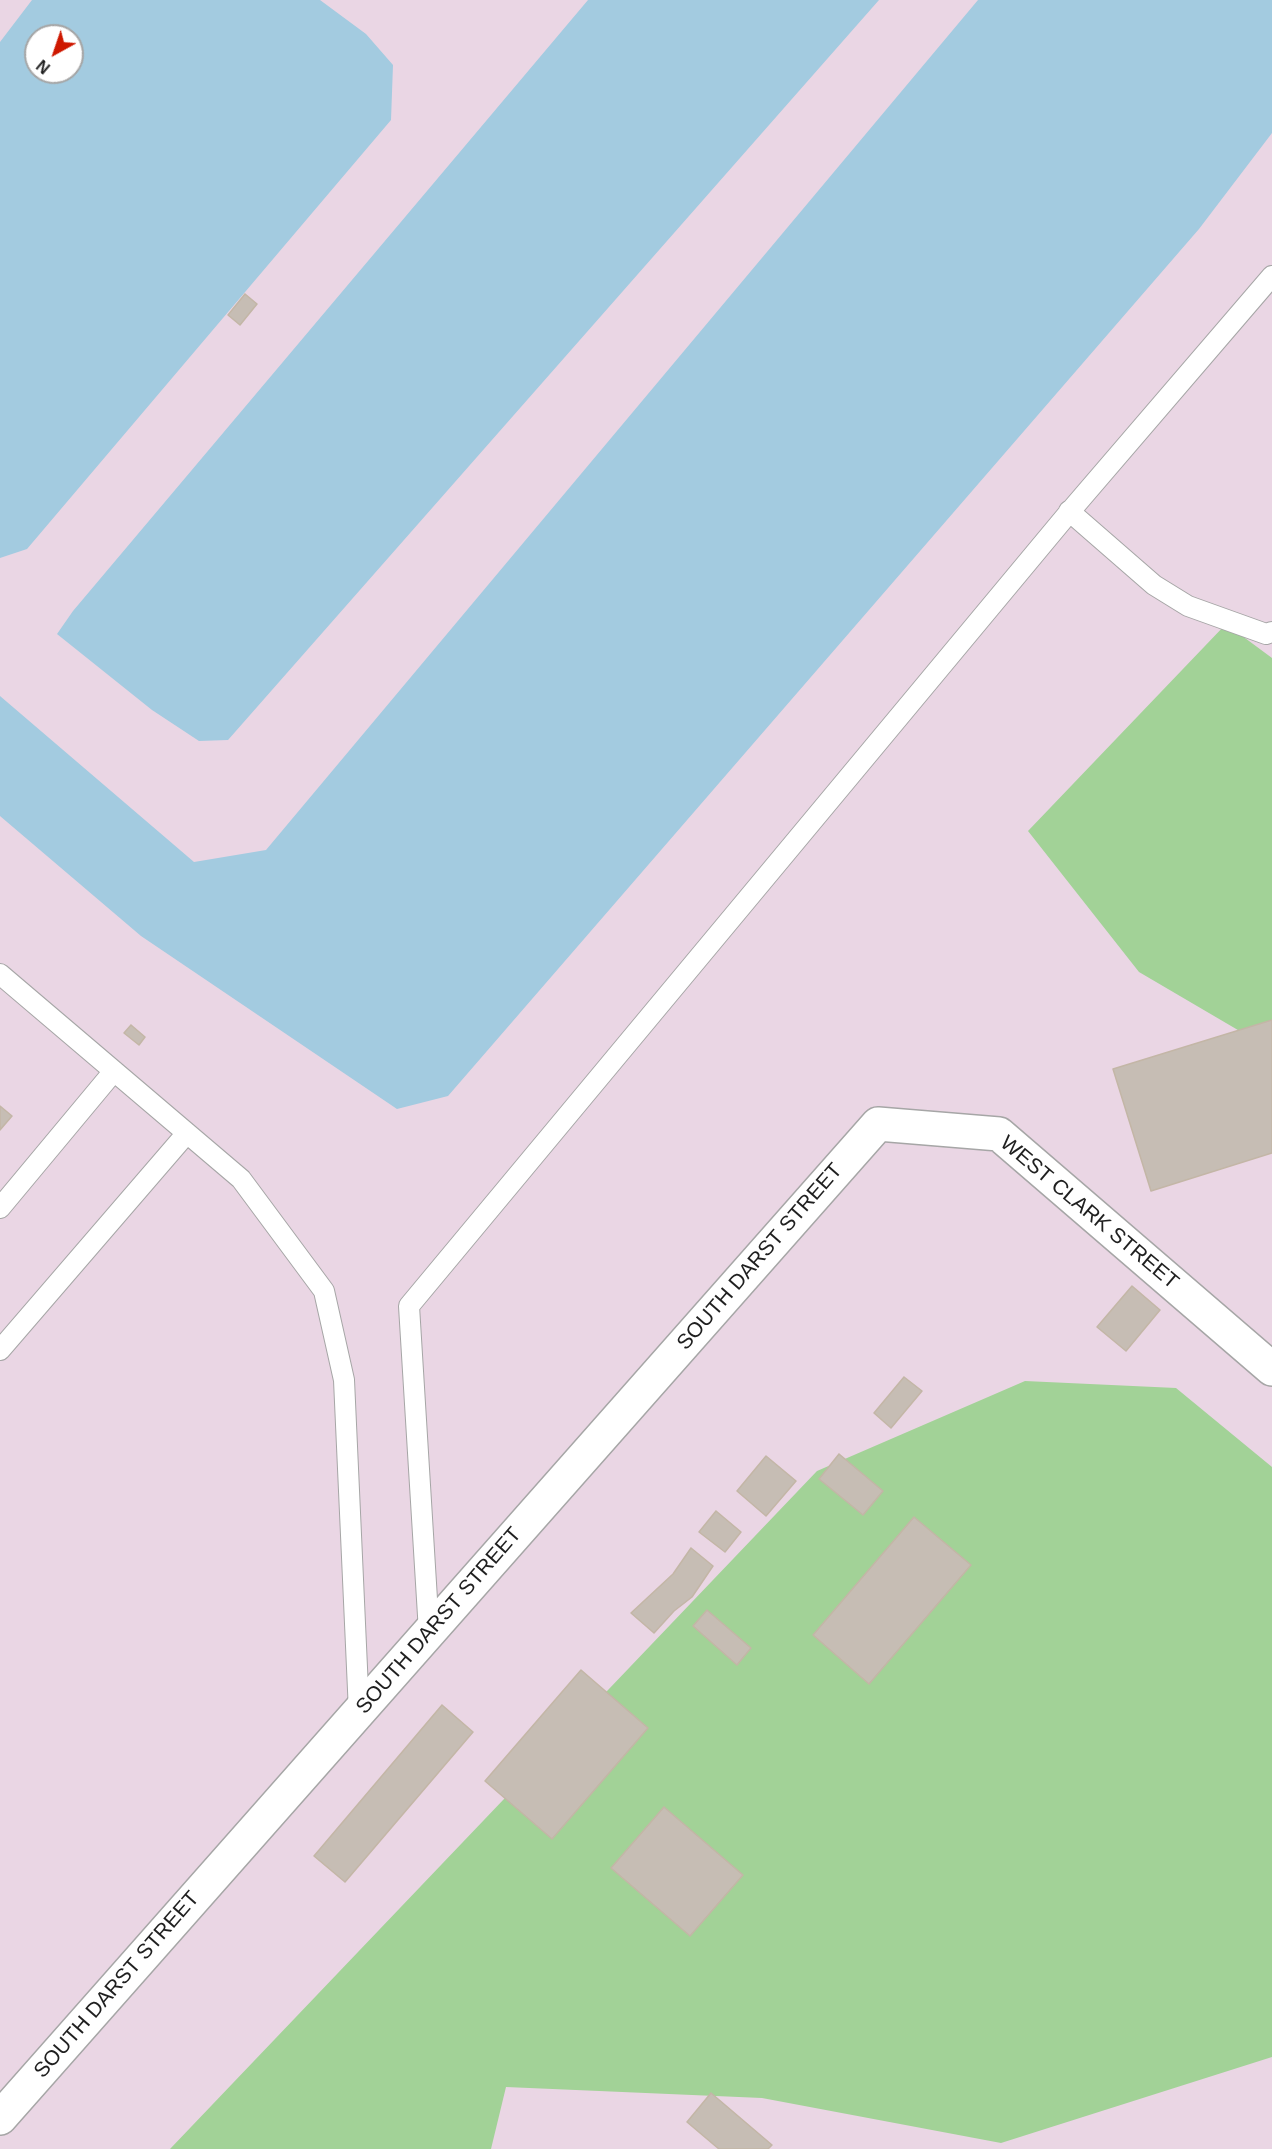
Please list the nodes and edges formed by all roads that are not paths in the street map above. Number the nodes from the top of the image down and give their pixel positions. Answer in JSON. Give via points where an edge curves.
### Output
{"nodes":[{"id":1,"x":1272,"y":276,"type":"edge"},
{"id":2,"x":1069,"y":511,"type":"junction"},
{"id":3,"x":1272,"y":632,"type":"edge"},
{"id":4,"x":0,"y":974,"type":"edge"},
{"id":5,"x":114,"y":1071,"type":"junction"},
{"id":6,"x":878,"y":1124,"type":"joint"},
{"id":7,"x":187,"y":1133,"type":"junction"},
{"id":8,"x":0,"y":1208,"type":"edge"},
{"id":9,"x":0,"y":1350,"type":"edge"},
{"id":10,"x":1272,"y":1369,"type":"edge"},
{"id":11,"x":429,"y":1632,"type":"junction"},
{"id":12,"x":359,"y":1712,"type":"junction"},
{"id":13,"x":0,"y":2118,"type":"edge"}],
"edges":[{"from":1,"to":2,"type":"lane"},
{"from":2,"to":3,"type":"lane","via":[[1154,585],[1179,601],[1266,634]]},
{"from":2,"to":11,"type":"lane","via":[[409,1305]]},
{"from":4,"to":5,"type":"lane"},
{"from":5,"to":7,"type":"lane"},
{"from":5,"to":8,"type":"lane"},
{"from":6,"to":10,"type":"street","name":"WEST CLARK STREET","via":[[999,1134]]},
{"from":6,"to":11,"type":"street","name":"SOUTH DARST STREET"},
{"from":7,"to":9,"type":"lane"},
{"from":7,"to":12,"type":"lane","via":[[241,1179],[324,1291],[344,1380]]},
{"from":11,"to":12,"type":"street","name":"SOUTH DARST STREET"},
{"from":12,"to":13,"type":"street","name":"SOUTH DARST STREET"}]}
